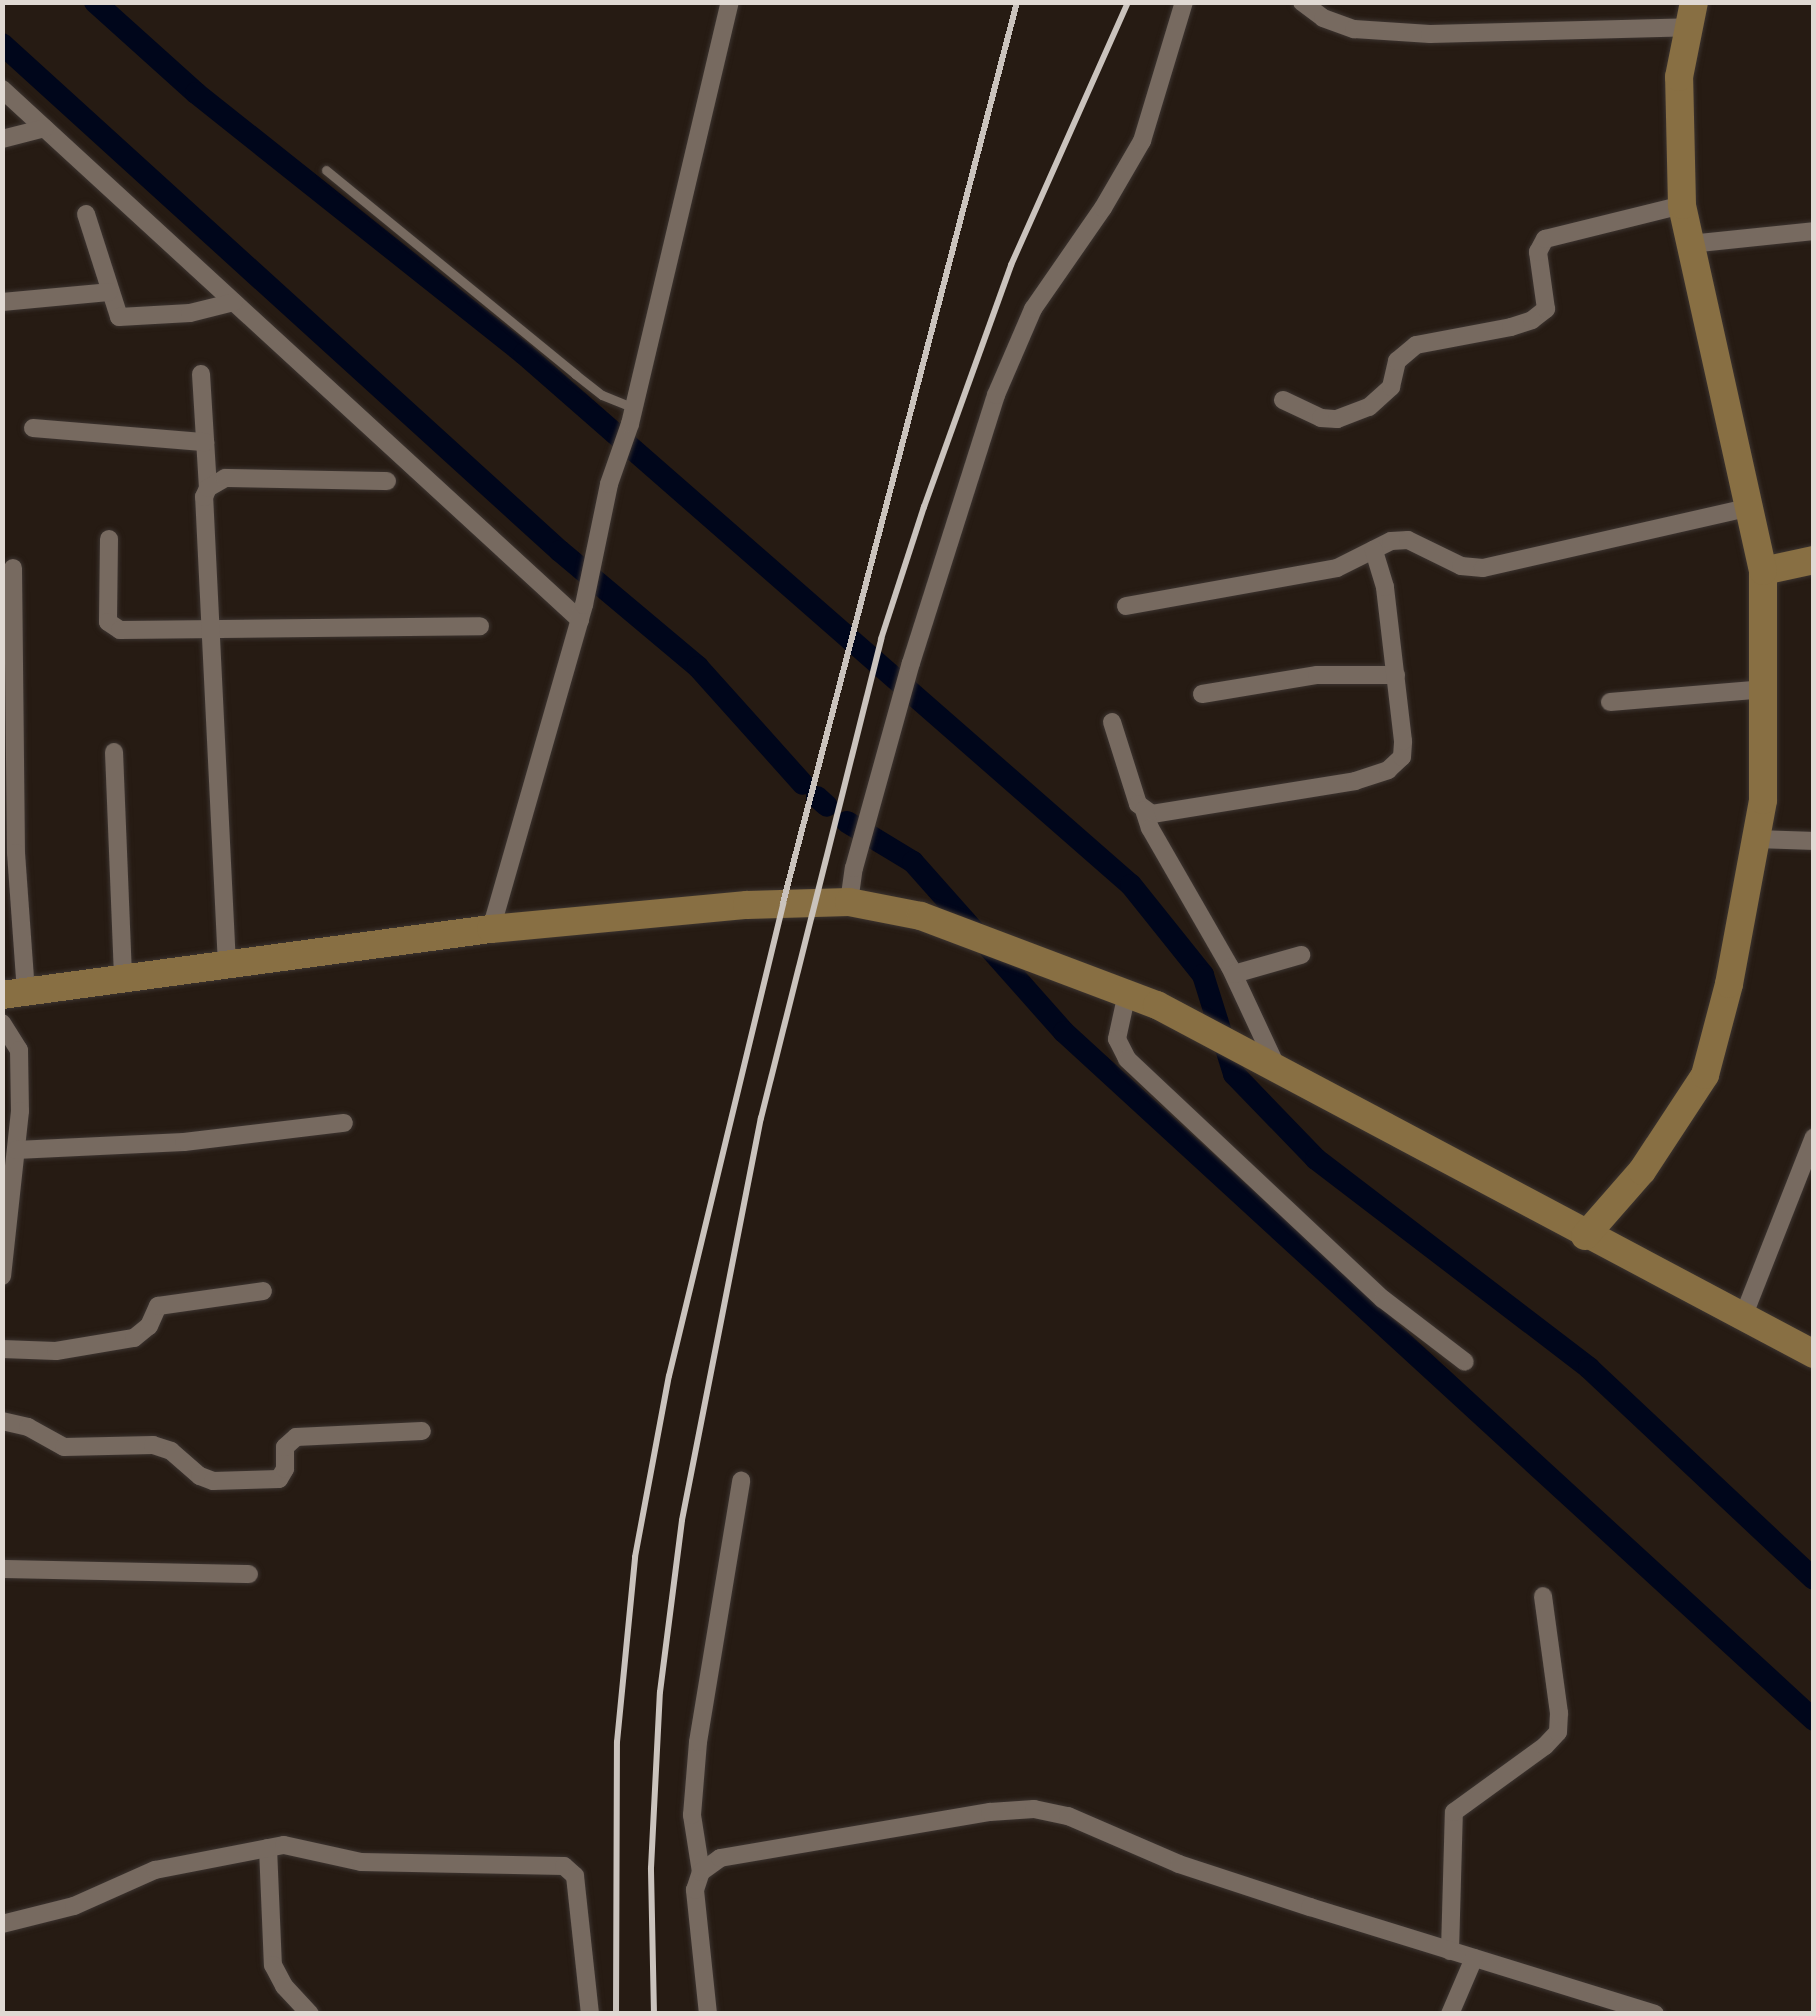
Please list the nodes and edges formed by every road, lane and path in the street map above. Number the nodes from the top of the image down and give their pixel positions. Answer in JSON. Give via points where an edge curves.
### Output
{"nodes":[{"id":1,"x":730,"y":2,"type":"edge"},
{"id":2,"x":1184,"y":2,"type":"edge"},
{"id":3,"x":1302,"y":2,"type":"edge"},
{"id":4,"x":1692,"y":15,"type":"edge"},
{"id":5,"x":2,"y":90,"type":"edge"},
{"id":6,"x":45,"y":128,"type":"junction"},
{"id":7,"x":2,"y":139,"type":"edge"},
{"id":8,"x":326,"y":170,"type":"dead end"},
{"id":9,"x":1682,"y":205,"type":"junction"},
{"id":10,"x":86,"y":214,"type":"dead end"},
{"id":11,"x":1814,"y":230,"type":"edge"},
{"id":12,"x":1689,"y":244,"type":"junction"},
{"id":13,"x":109,"y":292,"type":"junction"},
{"id":14,"x":2,"y":302,"type":"edge"},
{"id":15,"x":234,"y":302,"type":"junction"},
{"id":16,"x":201,"y":374,"type":"dead end"},
{"id":17,"x":1284,"y":400,"type":"dead end"},
{"id":18,"x":632,"y":416,"type":"junction"},
{"id":19,"x":33,"y":428,"type":"dead end"},
{"id":20,"x":205,"y":442,"type":"junction"},
{"id":21,"x":387,"y":481,"type":"dead end"},
{"id":22,"x":208,"y":488,"type":"junction"},
{"id":23,"x":1752,"y":507,"type":"junction"},
{"id":24,"x":109,"y":539,"type":"dead end"},
{"id":25,"x":1374,"y":550,"type":"junction"},
{"id":26,"x":1814,"y":560,"type":"edge"},
{"id":27,"x":13,"y":568,"type":"dead end"},
{"id":28,"x":1763,"y":571,"type":"junction"},
{"id":29,"x":1126,"y":606,"type":"dead end"},
{"id":30,"x":582,"y":612,"type":"junction"},
{"id":31,"x":480,"y":626,"type":"dead end"},
{"id":32,"x":210,"y":631,"type":"junction"},
{"id":33,"x":1396,"y":675,"type":"junction"},
{"id":34,"x":1765,"y":690,"type":"junction"},
{"id":35,"x":1202,"y":694,"type":"dead end"},
{"id":36,"x":1610,"y":702,"type":"dead end"},
{"id":37,"x":1112,"y":722,"type":"dead end"},
{"id":38,"x":114,"y":752,"type":"dead end"},
{"id":39,"x":1144,"y":810,"type":"junction"},
{"id":40,"x":1758,"y":839,"type":"junction"},
{"id":41,"x":1814,"y":841,"type":"edge"},
{"id":42,"x":849,"y":902,"type":"junction"},
{"id":43,"x":491,"y":929,"type":"junction"},
{"id":44,"x":1301,"y":954,"type":"dead end"},
{"id":45,"x":227,"y":965,"type":"junction"},
{"id":46,"x":1234,"y":974,"type":"junction"},
{"id":47,"x":123,"y":979,"type":"junction"},
{"id":48,"x":1127,"y":992,"type":"junction"},
{"id":49,"x":14,"y":993,"type":"edge"},
{"id":50,"x":2,"y":1023,"type":"edge"},
{"id":51,"x":1269,"y":1065,"type":"junction"},
{"id":52,"x":344,"y":1123,"type":"dead end"},
{"id":53,"x":1812,"y":1146,"type":"edge"},
{"id":54,"x":11,"y":1160,"type":"edge"},
{"id":55,"x":1585,"y":1236,"type":"junction"},
{"id":56,"x":2,"y":1276,"type":"edge"},
{"id":57,"x":263,"y":1291,"type":"dead end"},
{"id":58,"x":1743,"y":1317,"type":"junction"},
{"id":59,"x":2,"y":1348,"type":"edge"},
{"id":60,"x":1814,"y":1354,"type":"edge"},
{"id":61,"x":1466,"y":1362,"type":"dead end"},
{"id":62,"x":2,"y":1421,"type":"edge"},
{"id":63,"x":422,"y":1431,"type":"dead end"},
{"id":64,"x":741,"y":1480,"type":"dead end"},
{"id":65,"x":2,"y":1569,"type":"edge"},
{"id":66,"x":249,"y":1574,"type":"dead end"},
{"id":67,"x":1543,"y":1596,"type":"dead end"},
{"id":68,"x":268,"y":1848,"type":"junction"},
{"id":69,"x":701,"y":1872,"type":"junction"},
{"id":70,"x":2,"y":1924,"type":"edge"},
{"id":71,"x":1450,"y":1950,"type":"junction"},
{"id":72,"x":1474,"y":1958,"type":"junction"},
{"id":73,"x":310,"y":2014,"type":"edge"},
{"id":74,"x":590,"y":2014,"type":"edge"},
{"id":75,"x":708,"y":2014,"type":"edge"},
{"id":76,"x":1450,"y":2014,"type":"edge"},
{"id":77,"x":1655,"y":2014,"type":"edge"}],
"edges":[{"from":1,"to":18,"type":"street"},
{"from":2,"to":42,"type":"street","via":[[1142,141],[1033,310],[996,394],[890,735]]},
{"from":3,"to":4,"type":"street","via":[[1354,29],[1430,34]]},
{"from":4,"to":9,"type":"street","via":[[1679,77]]},
{"from":5,"to":6,"type":"street"},
{"from":6,"to":7,"type":"street"},
{"from":6,"to":15,"type":"street"},
{"from":8,"to":18,"type":"lane"},
{"from":9,"to":12,"type":"street"},
{"from":9,"to":17,"type":"street","via":[[1545,239],[1538,252],[1546,308],[1511,326],[1416,344],[1397,362],[1384,396],[1369,407],[1337,420]]},
{"from":10,"to":13,"type":"street"},
{"from":11,"to":12,"type":"street"},
{"from":12,"to":23,"type":"street"},
{"from":13,"to":14,"type":"street"},
{"from":13,"to":15,"type":"street","via":[[115,313],[126,318],[190,314]]},
{"from":15,"to":30,"type":"street"},
{"from":16,"to":20,"type":"street"},
{"from":18,"to":30,"type":"street","via":[[608,484]]},
{"from":19,"to":20,"type":"street"},
{"from":20,"to":22,"type":"street"},
{"from":21,"to":22,"type":"street","via":[[225,478]]},
{"from":22,"to":32,"type":"street"},
{"from":23,"to":25,"type":"street","via":[[1483,568],[1461,566],[1408,540]]},
{"from":23,"to":28,"type":"street"},
{"from":24,"to":32,"type":"street","via":[[111,628]]},
{"from":25,"to":29,"type":"street","via":[[1337,568]]},
{"from":25,"to":33,"type":"street","via":[[1386,587]]},
{"from":26,"to":28,"type":"street"},
{"from":27,"to":49,"type":"street"},
{"from":28,"to":34,"type":"street"},
{"from":30,"to":43,"type":"street"},
{"from":31,"to":32,"type":"street"},
{"from":32,"to":45,"type":"street"},
{"from":33,"to":35,"type":"street","via":[[1317,675]]},
{"from":33,"to":39,"type":"street","via":[[1402,757],[1388,770],[1152,814]]},
{"from":34,"to":36,"type":"street"},
{"from":34,"to":40,"type":"street"},
{"from":37,"to":39,"type":"street"},
{"from":38,"to":47,"type":"street"},
{"from":39,"to":46,"type":"street"},
{"from":40,"to":41,"type":"street"},
{"from":40,"to":55,"type":"street","via":[[1705,1075],[1642,1171]]},
{"from":42,"to":43,"type":"street"},
{"from":42,"to":48,"type":"street","via":[[920,916]]},
{"from":43,"to":45,"type":"street"},
{"from":44,"to":46,"type":"street"},
{"from":45,"to":47,"type":"street"},
{"from":46,"to":51,"type":"street"},
{"from":47,"to":49,"type":"street"},
{"from":48,"to":51,"type":"street"},
{"from":48,"to":61,"type":"street","via":[[1117,1039],[1127,1060],[1383,1299]]},
{"from":50,"to":54,"type":"street","via":[[20,1050]]},
{"from":51,"to":55,"type":"street"},
{"from":52,"to":54,"type":"street"},
{"from":53,"to":58,"type":"street"},
{"from":54,"to":56,"type":"street"},
{"from":55,"to":58,"type":"street"},
{"from":57,"to":59,"type":"street","via":[[158,1306],[134,1338],[56,1351]]},
{"from":58,"to":60,"type":"street"},
{"from":62,"to":63,"type":"street","via":[[64,1446],[153,1444],[214,1481],[279,1479],[286,1469],[284,1447],[296,1437]]},
{"from":64,"to":69,"type":"street","via":[[698,1742],[692,1815]]},
{"from":65,"to":66,"type":"street"},
{"from":67,"to":71,"type":"street","via":[[1558,1732],[1454,1812]]},
{"from":68,"to":70,"type":"street","via":[[154,1870],[74,1906]]},
{"from":68,"to":73,"type":"street","via":[[273,1964]]},
{"from":68,"to":74,"type":"street","via":[[300,1847],[361,1862],[568,1866],[575,1876]]},
{"from":69,"to":71,"type":"street","via":[[720,1858],[1034,1809],[1068,1816],[1179,1864]]},
{"from":69,"to":75,"type":"street","via":[[696,1890]]},
{"from":71,"to":72,"type":"street"},
{"from":72,"to":76,"type":"street"},
{"from":72,"to":77,"type":"street"}]}
